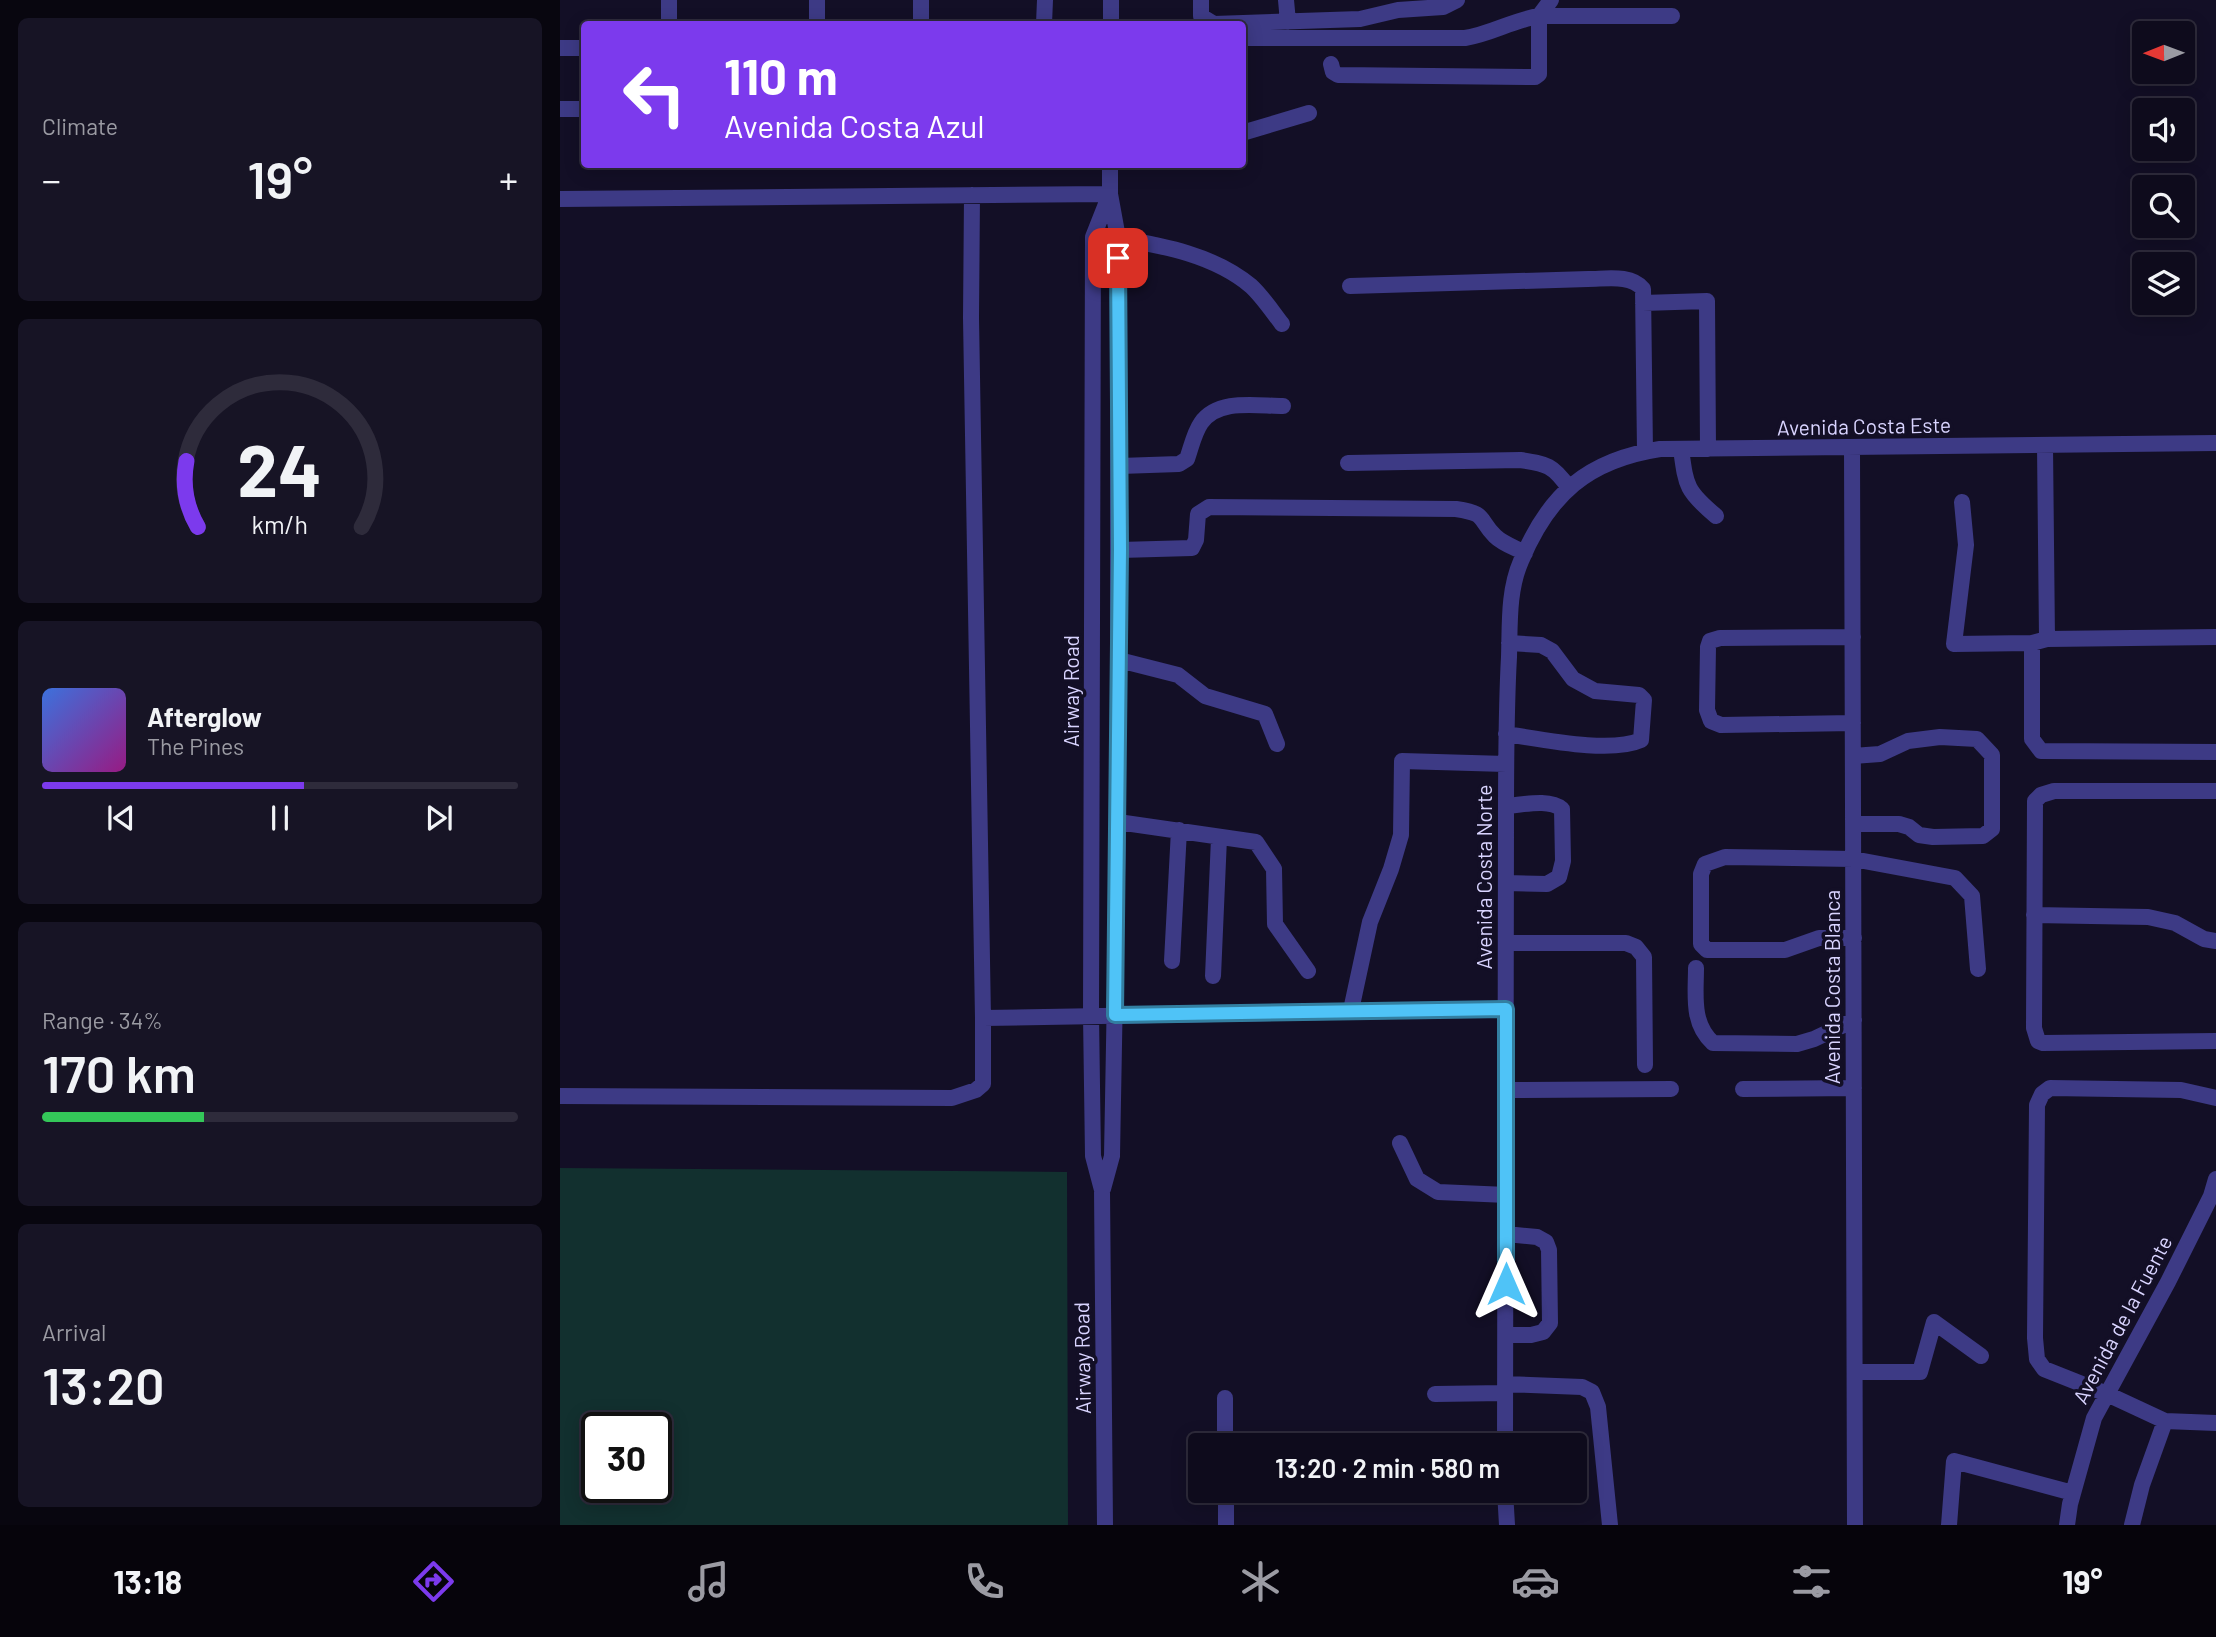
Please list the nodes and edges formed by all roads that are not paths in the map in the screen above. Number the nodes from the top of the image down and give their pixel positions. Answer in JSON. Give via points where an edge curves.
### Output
{"nodes":[{"id":1,"x":669,"y":0,"type":"edge"},
{"id":2,"x":817,"y":0,"type":"edge"},
{"id":3,"x":920,"y":0,"type":"edge"},
{"id":4,"x":1045,"y":0,"type":"edge"},
{"id":5,"x":1111,"y":0,"type":"edge"},
{"id":6,"x":1201,"y":0,"type":"edge"},
{"id":7,"x":1286,"y":0,"type":"edge"},
{"id":8,"x":1457,"y":0,"type":"edge"},
{"id":9,"x":1551,"y":0,"type":"edge"},
{"id":10,"x":1539,"y":16,"type":"junction"},
{"id":11,"x":1672,"y":16,"type":"dead end"},
{"id":12,"x":669,"y":21,"type":"edge"},
{"id":13,"x":817,"y":21,"type":"edge"},
{"id":14,"x":921,"y":21,"type":"edge"},
{"id":15,"x":1044,"y":21,"type":"edge"},
{"id":16,"x":1111,"y":21,"type":"edge"},
{"id":17,"x":1209,"y":21,"type":"edge"},
{"id":18,"x":1288,"y":22,"type":"junction"},
{"id":19,"x":1246,"y":23,"type":"edge"},
{"id":20,"x":1246,"y":38,"type":"edge"},
{"id":21,"x":560,"y":48,"type":"edge"},
{"id":22,"x":581,"y":48,"type":"edge"},
{"id":23,"x":1331,"y":64,"type":"dead end"},
{"id":24,"x":560,"y":109,"type":"edge"},
{"id":25,"x":581,"y":109,"type":"edge"},
{"id":26,"x":1310,"y":113,"type":"dead end"},
{"id":27,"x":1246,"y":132,"type":"edge"},
{"id":28,"x":1110,"y":168,"type":"edge"},
{"id":29,"x":1110,"y":194,"type":"junction"},
{"id":30,"x":972,"y":195,"type":"junction"},
{"id":31,"x":560,"y":199,"type":"edge"},
{"id":32,"x":1118,"y":238,"type":"junction"},
{"id":33,"x":1350,"y":286,"type":"dead end"},
{"id":34,"x":1643,"y":303,"type":"junction"},
{"id":35,"x":1282,"y":324,"type":"dead end"},
{"id":36,"x":1283,"y":406,"type":"dead end"},
{"id":37,"x":2216,"y":443,"type":"edge"},
{"id":38,"x":2045,"y":446,"type":"junction"},
{"id":39,"x":1852,"y":448,"type":"junction"},
{"id":40,"x":1681,"y":449,"type":"junction"},
{"id":41,"x":1708,"y":449,"type":"junction"},
{"id":42,"x":1645,"y":452,"type":"junction"},
{"id":43,"x":1348,"y":463,"type":"dead end"},
{"id":44,"x":1120,"y":466,"type":"junction"},
{"id":45,"x":1569,"y":488,"type":"junction"},
{"id":46,"x":1962,"y":502,"type":"dead end"},
{"id":47,"x":1716,"y":516,"type":"dead end"},
{"id":48,"x":1539,"y":524,"type":"joint"},
{"id":49,"x":1120,"y":550,"type":"junction"},
{"id":50,"x":1525,"y":553,"type":"junction"},
{"id":51,"x":1853,"y":637,"type":"junction"},
{"id":52,"x":2216,"y":637,"type":"edge"},
{"id":53,"x":2039,"y":641,"type":"junction"},
{"id":54,"x":1509,"y":643,"type":"junction"},
{"id":55,"x":1119,"y":660,"type":"junction"},
{"id":56,"x":1853,"y":723,"type":"junction"},
{"id":57,"x":1506,"y":734,"type":"junction"},
{"id":58,"x":1277,"y":744,"type":"dead end"},
{"id":59,"x":2216,"y":752,"type":"edge"},
{"id":60,"x":1853,"y":756,"type":"junction"},
{"id":61,"x":1506,"y":764,"type":"junction"},
{"id":62,"x":2216,"y":791,"type":"edge"},
{"id":63,"x":1506,"y":806,"type":"junction"},
{"id":64,"x":1118,"y":822,"type":"junction"},
{"id":65,"x":1853,"y":824,"type":"junction"},
{"id":66,"x":1179,"y":830,"type":"junction"},
{"id":67,"x":1219,"y":838,"type":"junction"},
{"id":68,"x":1853,"y":859,"type":"junction"},
{"id":69,"x":1506,"y":883,"type":"junction"},
{"id":70,"x":2034,"y":915,"type":"junction"},
{"id":71,"x":1854,"y":938,"type":"junction"},
{"id":72,"x":2216,"y":941,"type":"edge"},
{"id":73,"x":1506,"y":943,"type":"junction"},
{"id":74,"x":1172,"y":961,"type":"dead end"},
{"id":75,"x":1696,"y":968,"type":"dead end"},
{"id":76,"x":1978,"y":968,"type":"dead end"},
{"id":77,"x":1308,"y":971,"type":"dead end"},
{"id":78,"x":1213,"y":975,"type":"dead end"},
{"id":79,"x":1506,"y":1009,"type":"junction"},
{"id":80,"x":1351,"y":1010,"type":"junction"},
{"id":81,"x":1091,"y":1015,"type":"junction"},
{"id":82,"x":1115,"y":1015,"type":"junction"},
{"id":83,"x":984,"y":1018,"type":"junction"},
{"id":84,"x":1854,"y":1020,"type":"junction"},
{"id":85,"x":2216,"y":1041,"type":"edge"},
{"id":86,"x":1645,"y":1065,"type":"dead end"},
{"id":87,"x":1743,"y":1088,"type":"dead end"},
{"id":88,"x":1854,"y":1088,"type":"junction"},
{"id":89,"x":1671,"y":1089,"type":"dead end"},
{"id":90,"x":1507,"y":1090,"type":"junction"},
{"id":91,"x":560,"y":1096,"type":"edge"},
{"id":92,"x":2216,"y":1098,"type":"edge"},
{"id":93,"x":1401,"y":1143,"type":"dead end"},
{"id":94,"x":2215,"y":1186,"type":"edge"},
{"id":95,"x":1102,"y":1190,"type":"junction"},
{"id":96,"x":1507,"y":1195,"type":"junction"},
{"id":97,"x":1507,"y":1234,"type":"junction"},
{"id":98,"x":1506,"y":1335,"type":"junction"},
{"id":99,"x":1981,"y":1356,"type":"dead end"},
{"id":100,"x":1855,"y":1372,"type":"junction"},
{"id":101,"x":1506,"y":1388,"type":"junction"},
{"id":102,"x":1435,"y":1394,"type":"dead end"},
{"id":103,"x":2107,"y":1394,"type":"junction"},
{"id":104,"x":1225,"y":1398,"type":"dead end"},
{"id":105,"x":2165,"y":1421,"type":"junction"},
{"id":106,"x":2216,"y":1423,"type":"edge"},
{"id":107,"x":1226,"y":1433,"type":"edge"},
{"id":108,"x":1505,"y":1433,"type":"edge"},
{"id":109,"x":2073,"y":1493,"type":"junction"},
{"id":110,"x":1226,"y":1503,"type":"edge"},
{"id":111,"x":1506,"y":1503,"type":"edge"},
{"id":112,"x":1105,"y":1525,"type":"edge"},
{"id":113,"x":1226,"y":1525,"type":"edge"},
{"id":114,"x":1507,"y":1525,"type":"edge"},
{"id":115,"x":1610,"y":1525,"type":"edge"},
{"id":116,"x":1856,"y":1525,"type":"edge"},
{"id":117,"x":1950,"y":1525,"type":"edge"},
{"id":118,"x":2067,"y":1525,"type":"edge"},
{"id":119,"x":2132,"y":1525,"type":"edge"}],
"edges":[{"from":1,"to":12,"type":"street"},
{"from":2,"to":13,"type":"street"},
{"from":3,"to":14,"type":"street"},
{"from":4,"to":15,"type":"street"},
{"from":5,"to":16,"type":"street"},
{"from":6,"to":17,"type":"street","via":[[1201,16]]},
{"from":7,"to":18,"type":"street"},
{"from":8,"to":18,"type":"street","via":[[1443,7],[1360,19]]},
{"from":9,"to":10,"type":"street"},
{"from":10,"to":11,"type":"street"},
{"from":10,"to":20,"type":"street","via":[[1465,38]]},
{"from":10,"to":23,"type":"street","via":[[1539,74],[1535,77],[1338,75]]},
{"from":18,"to":19,"type":"street"},
{"from":21,"to":22,"type":"street"},
{"from":24,"to":25,"type":"street"},
{"from":26,"to":27,"type":"street"},
{"from":28,"to":29,"type":"street","name":"Airway Road"},
{"from":29,"to":30,"type":"street"},
{"from":29,"to":32,"type":"street","name":"Airway Road"},
{"from":29,"to":81,"type":"street","name":"Airway Road","via":[[1093,237]]},
{"from":30,"to":31,"type":"street"},
{"from":30,"to":83,"type":"street"},
{"from":32,"to":35,"type":"street","via":[[1216,263],[1251,286]]},
{"from":32,"to":44,"type":"street","name":"Airway Road"},
{"from":33,"to":34,"type":"street","via":[[1627,279],[1643,289]]},
{"from":34,"to":41,"type":"street","via":[[1707,301]]},
{"from":34,"to":42,"type":"street"},
{"from":36,"to":44,"type":"street","via":[[1235,405],[1211,411],[1200,424],[1187,459],[1179,464]]},
{"from":37,"to":38,"type":"street","name":"Avenida Costa Este"},
{"from":38,"to":39,"type":"street","name":"Avenida Costa Este"},
{"from":38,"to":53,"type":"street"},
{"from":39,"to":41,"type":"street","name":"Avenida Costa Este"},
{"from":39,"to":51,"type":"street","name":"Avenida Costa Blanca"},
{"from":40,"to":41,"type":"street","name":"Avenida Costa Este"},
{"from":40,"to":42,"type":"street","name":"Avenida Costa Este"},
{"from":40,"to":47,"type":"street","via":[[1686,484]]},
{"from":42,"to":45,"type":"street","name":"Avenida Costa Este","via":[[1600,466]]},
{"from":43,"to":45,"type":"street","via":[[1520,460],[1557,470]]},
{"from":44,"to":49,"type":"street","name":"Airway Road"},
{"from":45,"to":48,"type":"street","name":"Avenida Costa Este"},
{"from":46,"to":53,"type":"street","via":[[1966,545],[1954,644]]},
{"from":48,"to":50,"type":"street","name":"Avenida Costa Norte"},
{"from":49,"to":50,"type":"street","via":[[1192,548],[1203,509],[1237,507],[1463,510],[1483,517],[1496,537]]},
{"from":49,"to":55,"type":"street","name":"Airway Road"},
{"from":50,"to":54,"type":"street","name":"Avenida Costa Norte","via":[[1509,609]]},
{"from":51,"to":56,"type":"street","name":"Avenida Costa Blanca"},
{"from":51,"to":56,"type":"street","via":[[1710,640],[1707,710],[1711,721],[1721,725]]},
{"from":52,"to":53,"type":"street"},
{"from":53,"to":59,"type":"street","via":[[2032,739],[2041,751]]},
{"from":54,"to":57,"type":"street","name":"Avenida Costa Norte"},
{"from":54,"to":57,"type":"street","via":[[1541,645],[1552,651],[1573,679],[1595,691],[1639,695],[1644,700],[1643,732],[1641,740],[1630,746]]},
{"from":55,"to":58,"type":"street","via":[[1178,675],[1205,696],[1265,714]]},
{"from":55,"to":64,"type":"street","name":"Airway Road"},
{"from":56,"to":60,"type":"street","name":"Avenida Costa Blanca"},
{"from":57,"to":61,"type":"street","name":"Avenida Costa Norte"},
{"from":60,"to":65,"type":"street","name":"Avenida Costa Blanca"},
{"from":60,"to":65,"type":"street","via":[[1880,754],[1908,741],[1977,739],[1992,755],[1992,829],[1983,836],[1933,837],[1899,824]]},
{"from":61,"to":63,"type":"street","name":"Avenida Costa Norte"},
{"from":61,"to":80,"type":"street","via":[[1402,761],[1401,835],[1370,922]]},
{"from":62,"to":70,"type":"street","via":[[2054,791],[2041,795],[2035,801]]},
{"from":63,"to":69,"type":"street","name":"Avenida Costa Norte"},
{"from":63,"to":69,"type":"street","via":[[1558,805],[1562,809],[1563,861],[1559,877],[1547,884]]},
{"from":64,"to":66,"type":"street"},
{"from":64,"to":82,"type":"street","name":"Airway Road"},
{"from":65,"to":68,"type":"street","name":"Avenida Costa Blanca"},
{"from":66,"to":67,"type":"street"},
{"from":66,"to":74,"type":"street"},
{"from":67,"to":77,"type":"street","via":[[1256,842],[1274,869],[1275,924]]},
{"from":67,"to":78,"type":"street"},
{"from":68,"to":71,"type":"street","name":"Avenida Costa Blanca"},
{"from":68,"to":71,"type":"street","via":[[1725,857],[1705,864],[1700,874],[1700,937],[1707,950],[1785,950],[1819,938]]},
{"from":68,"to":76,"type":"street","via":[[1955,878],[1972,896]]},
{"from":69,"to":73,"type":"street","name":"Avenida Costa Norte"},
{"from":70,"to":72,"type":"street","via":[[2148,917]]},
{"from":70,"to":85,"type":"street","via":[[2034,1028],[2038,1041]]},
{"from":71,"to":84,"type":"street","name":"Avenida Costa Blanca"},
{"from":73,"to":79,"type":"street","name":"Avenida Costa Norte"},
{"from":73,"to":86,"type":"street","via":[[1626,943],[1636,947],[1644,957]]},
{"from":75,"to":84,"type":"street","via":[[1696,1018],[1713,1043],[1797,1044]]},
{"from":79,"to":80,"type":"street"},
{"from":79,"to":90,"type":"street","name":"Avenida Costa Norte"},
{"from":80,"to":82,"type":"street"},
{"from":81,"to":82,"type":"street"},
{"from":81,"to":83,"type":"street"},
{"from":81,"to":95,"type":"street","name":"Airway Road","via":[[1093,1156]]},
{"from":82,"to":95,"type":"street","name":"Airway Road","via":[[1112,1156]]},
{"from":83,"to":91,"type":"street","via":[[983,1084],[952,1098]]},
{"from":84,"to":88,"type":"street","name":"Avenida Costa Blanca"},
{"from":87,"to":88,"type":"street"},
{"from":88,"to":100,"type":"street","name":"Avenida Costa Blanca"},
{"from":89,"to":90,"type":"street"},
{"from":90,"to":96,"type":"street","name":"Avenida Costa Norte"},
{"from":92,"to":103,"type":"street","via":[[2180,1090],[2050,1088],[2037,1105],[2037,1359],[2045,1369]]},
{"from":93,"to":96,"type":"street","via":[[1417,1179],[1438,1192]]},
{"from":94,"to":103,"type":"street","name":"Avenida de la Fuente"},
{"from":95,"to":112,"type":"street","name":"Airway Road"},
{"from":96,"to":97,"type":"street","name":"Avenida Costa Norte"},
{"from":97,"to":98,"type":"street","name":"Avenida Costa Norte"},
{"from":97,"to":98,"type":"street","via":[[1546,1242],[1550,1323],[1543,1332]]},
{"from":98,"to":101,"type":"street","name":"Avenida Costa Norte"},
{"from":99,"to":100,"type":"street","via":[[1934,1322],[1920,1371]]},
{"from":100,"to":116,"type":"street","name":"Avenida Costa Blanca"},
{"from":101,"to":102,"type":"street"},
{"from":101,"to":108,"type":"street","name":"Avenida Costa Norte"},
{"from":101,"to":115,"type":"street","via":[[1582,1387],[1592,1392],[1598,1407]]},
{"from":103,"to":105,"type":"street"},
{"from":103,"to":109,"type":"street","name":"Avenida de la Fuente","via":[[2094,1418]]},
{"from":104,"to":107,"type":"street"},
{"from":105,"to":106,"type":"street"},
{"from":105,"to":119,"type":"street"},
{"from":109,"to":117,"type":"street","via":[[1954,1461]]},
{"from":109,"to":118,"type":"street","name":"Avenida de la Fuente"},
{"from":110,"to":113,"type":"street"},
{"from":111,"to":114,"type":"street"}]}
